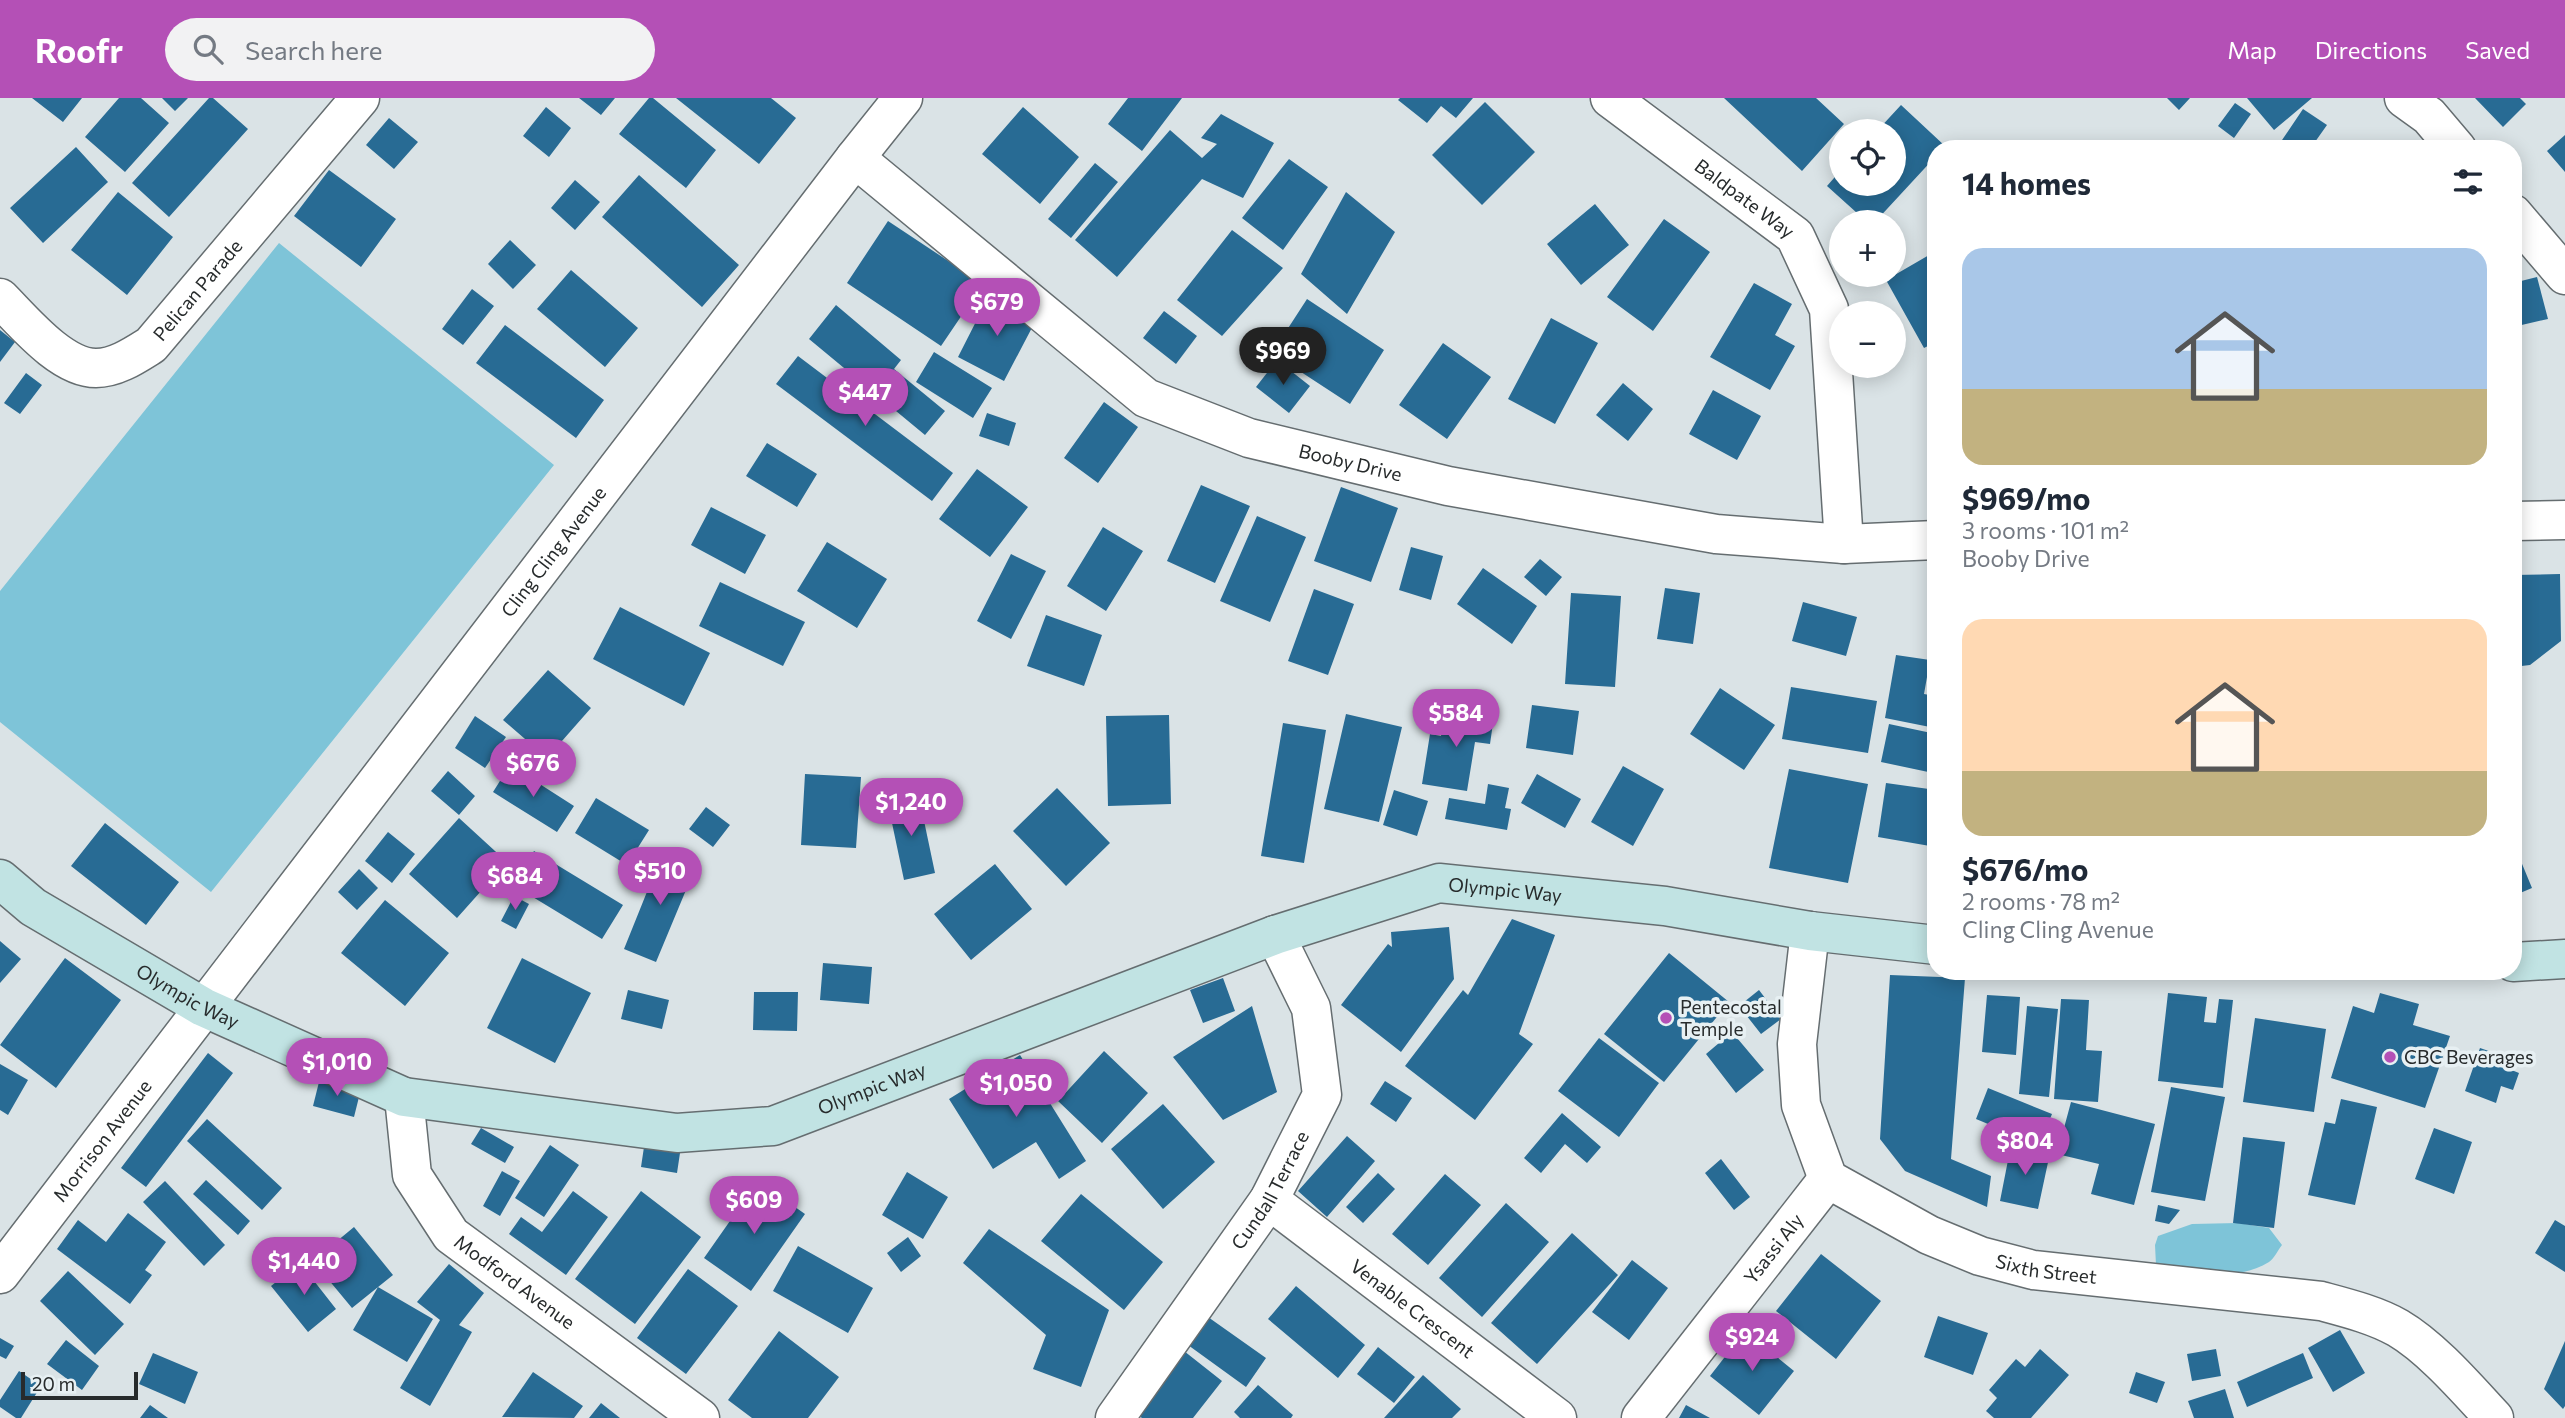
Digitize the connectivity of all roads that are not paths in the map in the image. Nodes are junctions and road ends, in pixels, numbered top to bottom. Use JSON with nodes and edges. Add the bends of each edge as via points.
{"nodes":[{"id":1,"x":360,"y":98,"type":"edge"},
{"id":2,"x":903,"y":98,"type":"edge"},
{"id":3,"x":1610,"y":98,"type":"edge"},
{"id":4,"x":2404,"y":98,"type":"edge"},
{"id":5,"x":2449,"y":140,"type":"edge"},
{"id":6,"x":855,"y":158,"type":"junction"},
{"id":7,"x":2522,"y":225,"type":"edge"},
{"id":8,"x":2565,"y":275,"type":"edge"},
{"id":9,"x":0,"y":299,"type":"edge"},
{"id":10,"x":2565,"y":520,"type":"edge"},
{"id":11,"x":2522,"y":521,"type":"edge"},
{"id":12,"x":1927,"y":540,"type":"edge"},
{"id":13,"x":1844,"y":544,"type":"junction"},
{"id":14,"x":0,"y":879,"type":"edge"},
{"id":15,"x":1810,"y":931,"type":"junction"},
{"id":16,"x":1275,"y":935,"type":"junction"},
{"id":17,"x":1927,"y":944,"type":"edge"},
{"id":18,"x":2565,"y":959,"type":"edge"},
{"id":19,"x":2522,"y":961,"type":"edge"},
{"id":20,"x":203,"y":1007,"type":"junction"},
{"id":21,"x":404,"y":1097,"type":"junction"},
{"id":22,"x":1828,"y":1179,"type":"junction"},
{"id":23,"x":1269,"y":1200,"type":"junction"},
{"id":24,"x":2,"y":1268,"type":"edge"},
{"id":25,"x":700,"y":1418,"type":"edge"},
{"id":26,"x":1115,"y":1418,"type":"edge"},
{"id":27,"x":1557,"y":1418,"type":"edge"},
{"id":28,"x":1641,"y":1418,"type":"edge"},
{"id":29,"x":2494,"y":1418,"type":"edge"}],
"edges":[{"from":1,"to":9,"type":"street","name":"Pelican Parade","via":[[151,345],[127,360],[96,368],[74,362],[54,351]]},
{"from":2,"to":6,"type":"street","name":"Cling Cling Avenue"},
{"from":3,"to":13,"type":"street","name":"Baldpate Way","via":[[1795,236],[1829,309]]},
{"from":4,"to":5,"type":"street"},
{"from":6,"to":13,"type":"street","name":"Booby Drive","via":[[1146,398],[1249,438],[1448,486],[1716,534]]},
{"from":6,"to":20,"type":"street","name":"Cling Cling Avenue"},
{"from":7,"to":8,"type":"street"},
{"from":10,"to":11,"type":"street"},
{"from":12,"to":13,"type":"street","name":"Booby Drive"},
{"from":14,"to":20,"type":"street","name":"Olympic Way","via":[[33,907]]},
{"from":15,"to":16,"type":"street","name":"Olympic Way","via":[[1665,906],[1439,883]]},
{"from":15,"to":17,"type":"street","name":"Olympic Way"},
{"from":15,"to":22,"type":"street","via":[[1797,1044],[1801,1105]]},
{"from":16,"to":21,"type":"street","name":"Olympic Way","via":[[773,1126],[677,1133]]},
{"from":16,"to":23,"type":"street","name":"Cundall Terrace","via":[[1311,1008],[1322,1095]]},
{"from":18,"to":19,"type":"street"},
{"from":20,"to":21,"type":"street","name":"Olympic Way"},
{"from":20,"to":24,"type":"street","name":"Morrison Avenue"},
{"from":21,"to":25,"type":"street","name":"Modford Avenue","via":[[412,1175],[451,1235]]},
{"from":22,"to":28,"type":"street","name":"Ysassi Aly"},
{"from":22,"to":29,"type":"street","name":"Sixth Street","via":[[1929,1235],[1980,1256],[2034,1270],[2321,1301],[2356,1310],[2399,1329],[2447,1367]]},
{"from":23,"to":26,"type":"street","name":"Cundall Terrace"},
{"from":23,"to":27,"type":"street","name":"Venable Crescent"}]}
